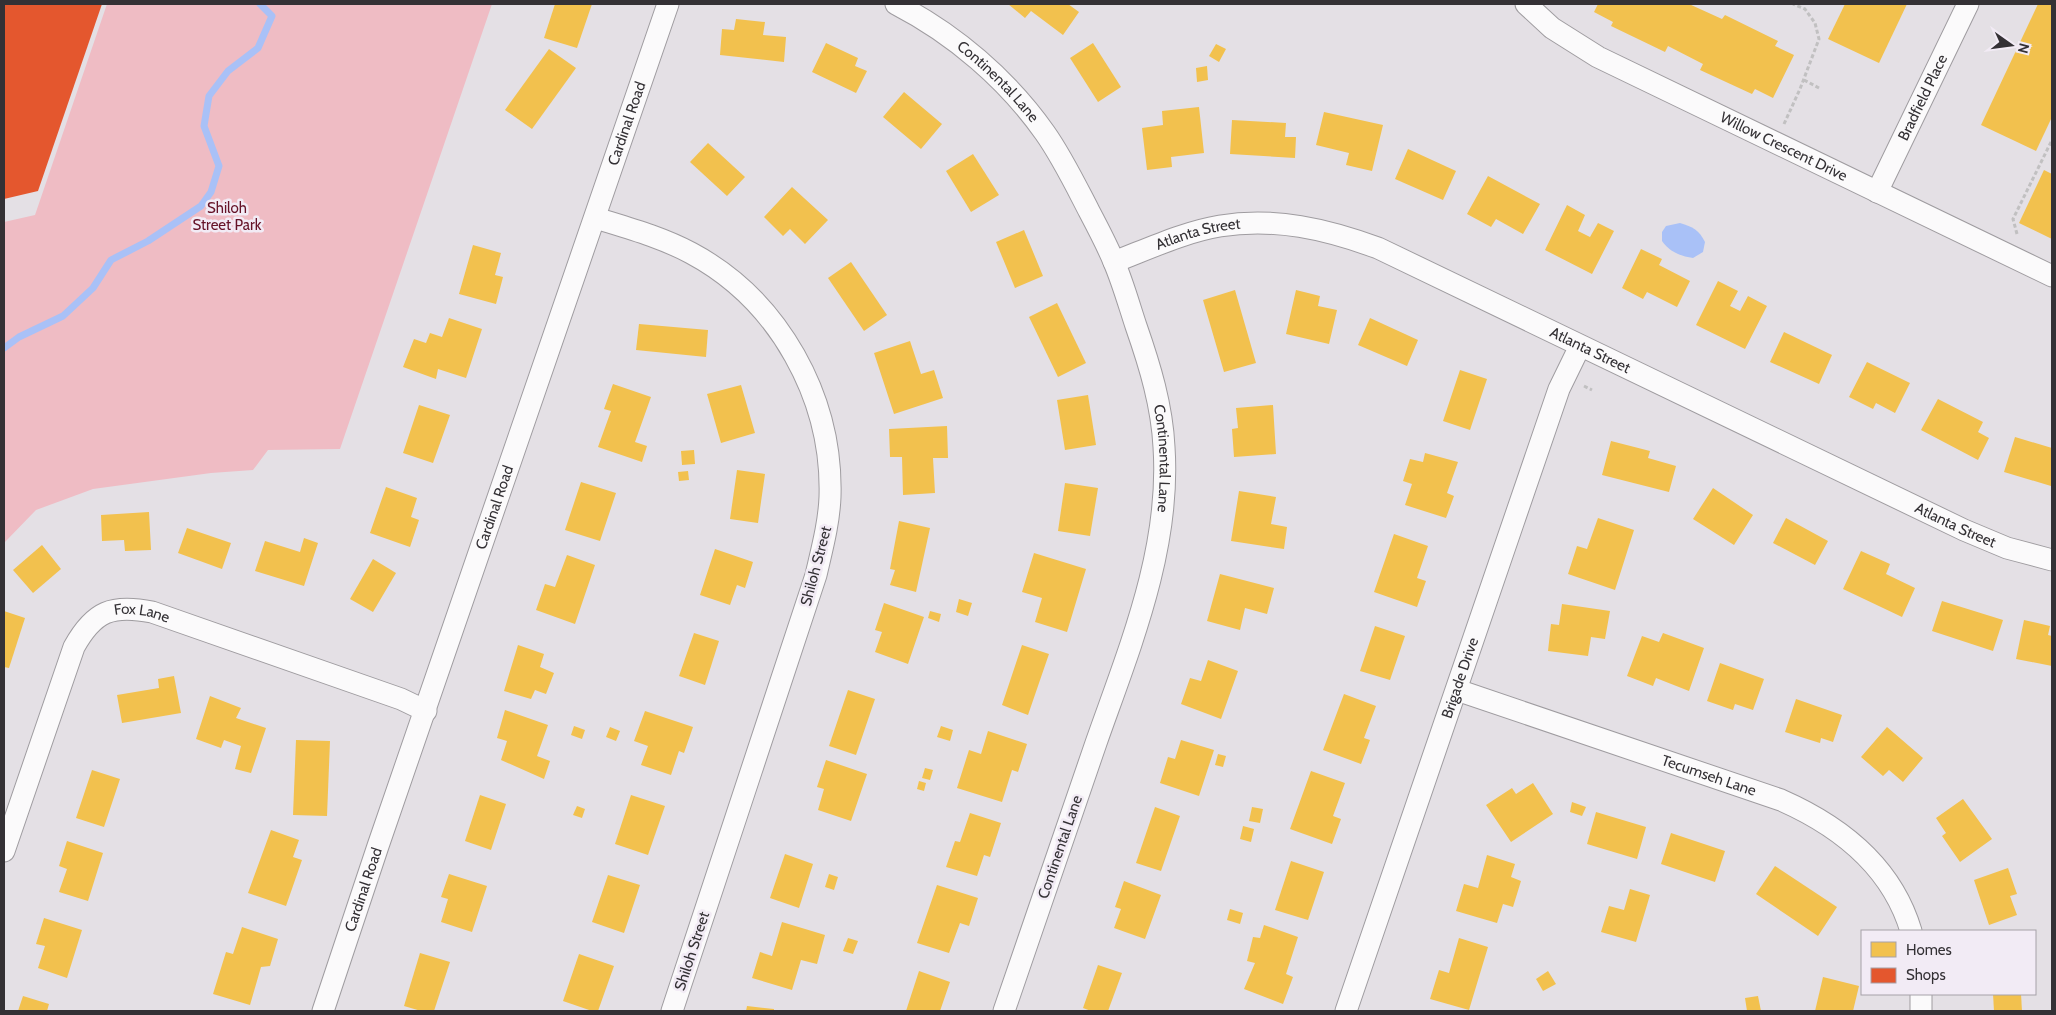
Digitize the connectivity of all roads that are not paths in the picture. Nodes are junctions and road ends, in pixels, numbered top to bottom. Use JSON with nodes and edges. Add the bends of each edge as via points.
{"nodes":[{"id":1,"x":668,"y":4,"type":"edge"},
{"id":2,"x":896,"y":4,"type":"edge"},
{"id":3,"x":1526,"y":4,"type":"edge"},
{"id":4,"x":1968,"y":4,"type":"edge"},
{"id":5,"x":1877,"y":192,"type":"junction"},
{"id":6,"x":596,"y":218,"type":"junction"},
{"id":7,"x":1114,"y":262,"type":"junction"},
{"id":8,"x":2052,"y":276,"type":"edge"},
{"id":9,"x":1580,"y":346,"type":"junction"},
{"id":10,"x":2052,"y":560,"type":"edge"},
{"id":11,"x":1457,"y":690,"type":"junction"},
{"id":12,"x":426,"y":710,"type":"junction"},
{"id":13,"x":4,"y":851,"type":"edge"},
{"id":14,"x":1911,"y":930,"type":"edge"},
{"id":15,"x":1921,"y":995,"type":"edge"},
{"id":16,"x":323,"y":1011,"type":"edge"},
{"id":17,"x":672,"y":1011,"type":"edge"},
{"id":18,"x":1004,"y":1011,"type":"edge"},
{"id":19,"x":1346,"y":1011,"type":"edge"},
{"id":20,"x":1921,"y":1011,"type":"edge"}],
"edges":[{"from":1,"to":6,"type":"street","name":"Cardinal Road"},
{"from":2,"to":7,"type":"street","name":"Continental Lane","via":[[920,16],[963,46],[1007,88],[1044,131],[1068,169]]},
{"from":3,"to":5,"type":"street","name":"Willow Crescent Drive","via":[[1552,28],[1598,57]]},
{"from":4,"to":5,"type":"street","name":"Bradfield Place"},
{"from":5,"to":8,"type":"street","name":"Willow Crescent Drive"},
{"from":6,"to":12,"type":"street","name":"Cardinal Road"},
{"from":6,"to":17,"type":"street","name":"Shiloh Street","via":[[692,253],[744,291],[761,308],[788,343],[809,383],[824,429],[830,473],[828,525],[816,575]]},
{"from":7,"to":9,"type":"street","name":"Atlanta Street","via":[[1220,226],[1259,222],[1308,226],[1378,248]]},
{"from":7,"to":18,"type":"street","name":"Continental Lane","via":[[1150,366],[1161,415],[1165,479],[1159,540],[1126,655]]},
{"from":9,"to":10,"type":"street","name":"Atlanta Street","via":[[1964,530],[2007,548]]},
{"from":9,"to":11,"type":"street","name":"Brigade Drive","via":[[1559,389]]},
{"from":11,"to":14,"type":"street","name":"Tecumseh Lane","via":[[1781,800],[1805,811],[1842,835],[1873,863],[1899,900]]},
{"from":11,"to":19,"type":"street","name":"Brigade Drive"},
{"from":12,"to":13,"type":"street","name":"Fox Lane","via":[[152,612],[119,609],[102,614],[83,630],[74,647]]},
{"from":12,"to":16,"type":"street","name":"Cardinal Road"},
{"from":15,"to":20,"type":"street"}]}
